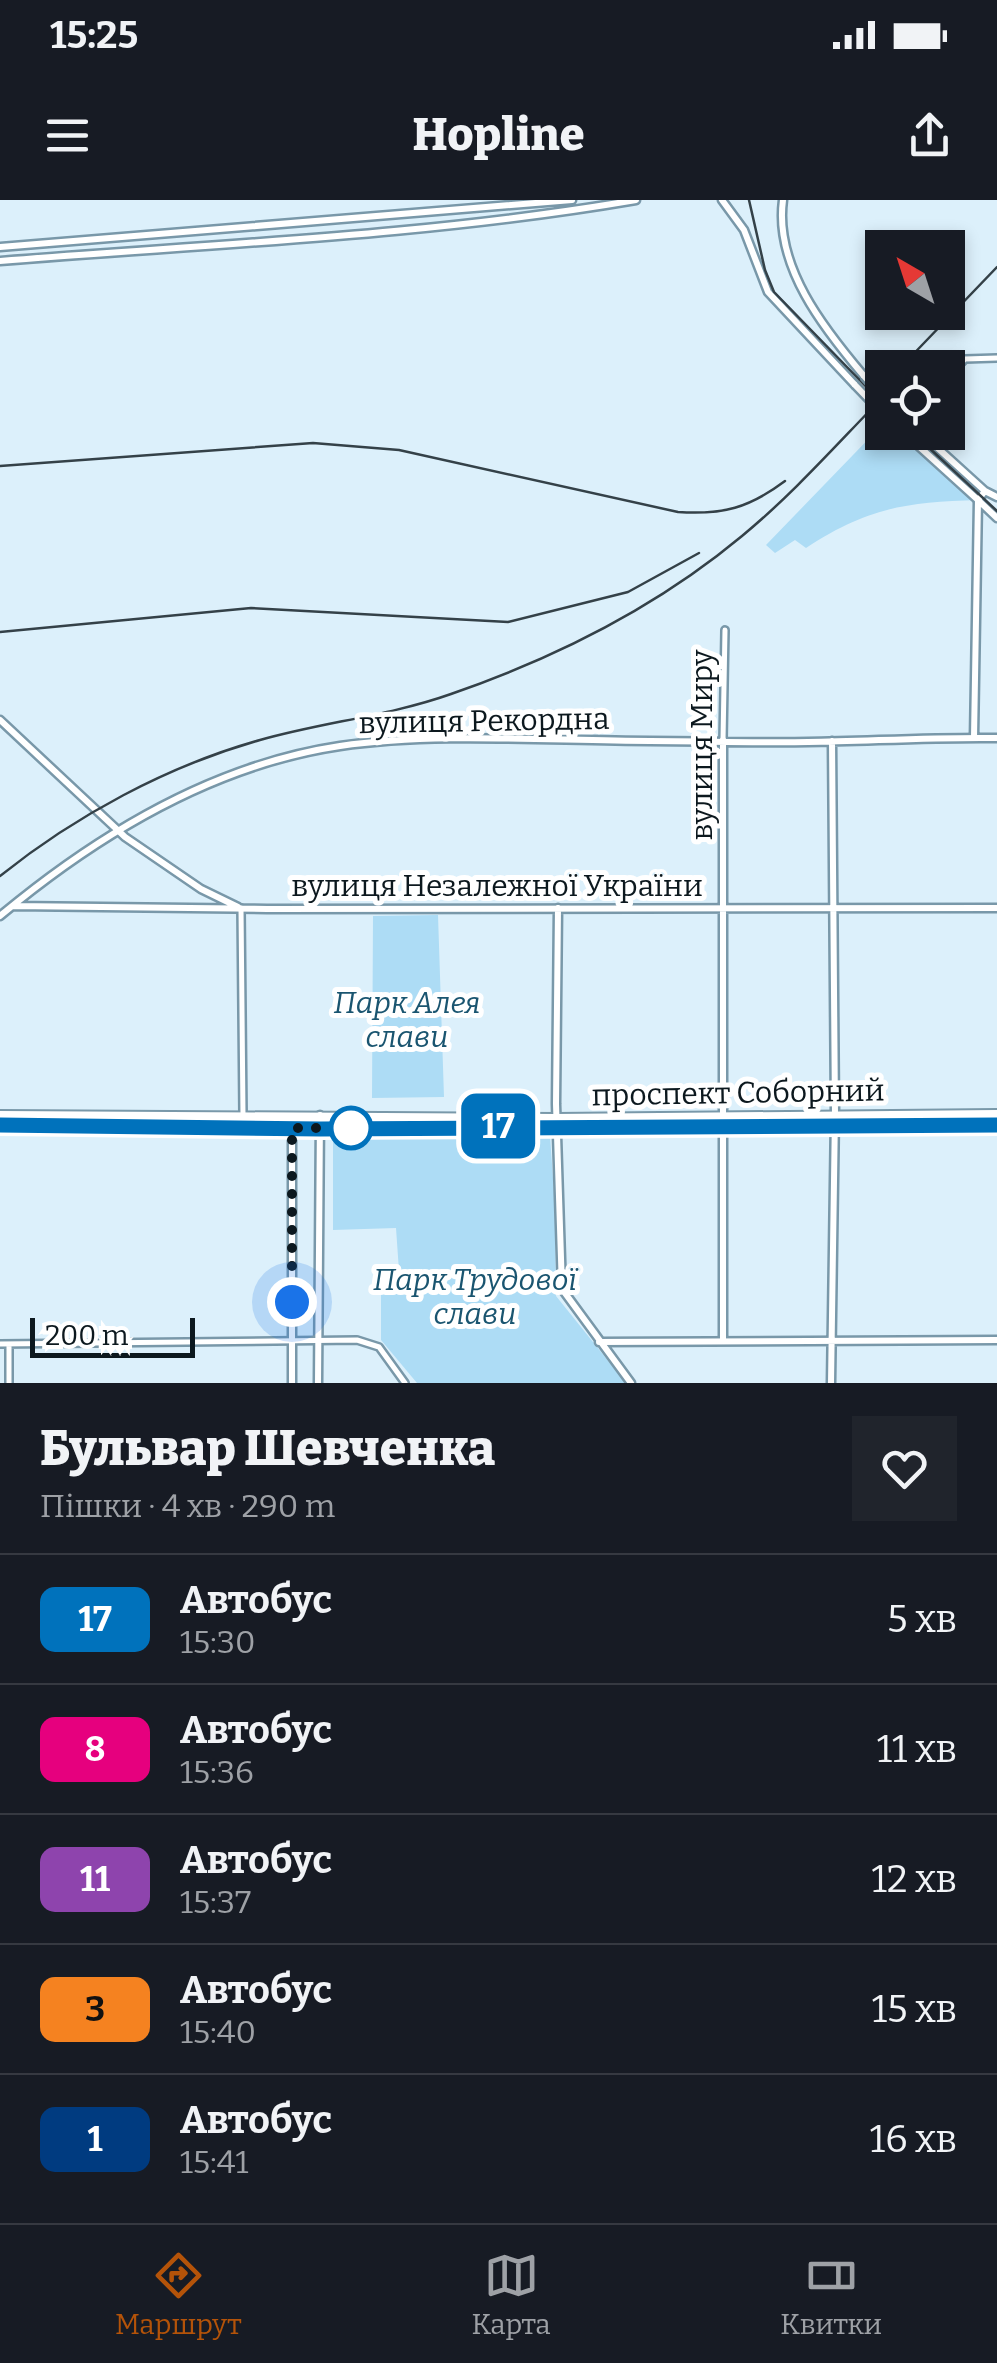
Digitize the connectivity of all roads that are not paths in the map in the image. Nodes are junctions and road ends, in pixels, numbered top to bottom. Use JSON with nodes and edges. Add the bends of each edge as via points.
{"nodes":[{"id":1,"x":572,"y":200,"type":"edge"},
{"id":2,"x":636,"y":200,"type":"edge"},
{"id":3,"x":722,"y":200,"type":"edge"},
{"id":4,"x":783,"y":200,"type":"edge"},
{"id":5,"x":398,"y":216,"type":"junction"},
{"id":6,"x":247,"y":228,"type":"junction"},
{"id":7,"x":398,"y":229,"type":"junction"},
{"id":8,"x":249,"y":241,"type":"junction"},
{"id":9,"x":0,"y":247,"type":"edge"},
{"id":10,"x":0,"y":260,"type":"edge"},
{"id":11,"x":997,"y":358,"type":"edge"},
{"id":12,"x":965,"y":360,"type":"edge"},
{"id":13,"x":865,"y":377,"type":"edge"},
{"id":14,"x":865,"y":396,"type":"edge"},
{"id":15,"x":923,"y":450,"type":"edge"},
{"id":16,"x":940,"y":450,"type":"edge"},
{"id":17,"x":985,"y":491,"type":"junction"},
{"id":18,"x":996,"y":498,"type":"edge"},
{"id":19,"x":978,"y":500,"type":"junction"},
{"id":20,"x":997,"y":518,"type":"edge"},
{"id":21,"x":726,"y":630,"type":"dead end"},
{"id":22,"x":0,"y":720,"type":"edge"},
{"id":23,"x":974,"y":738,"type":"junction"},
{"id":24,"x":997,"y":738,"type":"edge"},
{"id":25,"x":723,"y":740,"type":"junction"},
{"id":26,"x":832,"y":741,"type":"junction"},
{"id":27,"x":117,"y":830,"type":"junction"},
{"id":28,"x":12,"y":906,"type":"junction"},
{"id":29,"x":241,"y":908,"type":"junction"},
{"id":30,"x":558,"y":908,"type":"junction"},
{"id":31,"x":723,"y":908,"type":"junction"},
{"id":32,"x":834,"y":908,"type":"junction"},
{"id":33,"x":997,"y":908,"type":"edge"},
{"id":34,"x":0,"y":916,"type":"edge"},
{"id":35,"x":722,"y":1114,"type":"junction"},
{"id":36,"x":997,"y":1114,"type":"edge"},
{"id":37,"x":0,"y":1115,"type":"edge"},
{"id":38,"x":243,"y":1115,"type":"junction"},
{"id":39,"x":292,"y":1115,"type":"junction"},
{"id":40,"x":320,"y":1115,"type":"junction"},
{"id":41,"x":834,"y":1119,"type":"junction"},
{"id":42,"x":556,"y":1122,"type":"junction"},
{"id":43,"x":0,"y":1125,"type":"edge"},
{"id":44,"x":997,"y":1125,"type":"edge"},
{"id":45,"x":722,"y":1126,"type":"junction"},
{"id":46,"x":292,"y":1128,"type":"junction"},
{"id":47,"x":320,"y":1129,"type":"junction"},
{"id":48,"x":292,"y":1339,"type":"junction"},
{"id":49,"x":318,"y":1340,"type":"junction"},
{"id":50,"x":723,"y":1340,"type":"junction"},
{"id":51,"x":831,"y":1340,"type":"junction"},
{"id":52,"x":997,"y":1340,"type":"edge"},
{"id":53,"x":598,"y":1342,"type":"junction"},
{"id":54,"x":0,"y":1344,"type":"edge"},
{"id":55,"x":9,"y":1344,"type":"junction"},
{"id":56,"x":9,"y":1383,"type":"edge"},
{"id":57,"x":292,"y":1383,"type":"edge"},
{"id":58,"x":318,"y":1383,"type":"edge"},
{"id":59,"x":405,"y":1383,"type":"edge"},
{"id":60,"x":631,"y":1383,"type":"edge"},
{"id":61,"x":831,"y":1383,"type":"edge"}],
"edges":[{"from":1,"to":5,"type":"street"},
{"from":2,"to":7,"type":"street"},
{"from":3,"to":14,"type":"street","bridge":true,"via":[[744,230],[768,292]]},
{"from":4,"to":13,"type":"street","bridge":true,"via":[[789,254],[809,304]]},
{"from":5,"to":6,"type":"street"},
{"from":5,"to":7,"type":"street"},
{"from":6,"to":8,"type":"street"},
{"from":6,"to":9,"type":"street"},
{"from":7,"to":8,"type":"street"},
{"from":8,"to":10,"type":"street"},
{"from":11,"to":12,"type":"street"},
{"from":15,"to":19,"type":"street"},
{"from":16,"to":17,"type":"street"},
{"from":17,"to":18,"type":"street"},
{"from":17,"to":19,"type":"street"},
{"from":19,"to":20,"type":"street"},
{"from":19,"to":23,"type":"street"},
{"from":21,"to":25,"type":"street","name":"вулиця Миру"},
{"from":22,"to":27,"type":"street"},
{"from":23,"to":24,"type":"street","name":"вулиця Рекордна"},
{"from":23,"to":26,"type":"street","name":"вулиця Рекордна"},
{"from":25,"to":26,"type":"street","name":"вулиця Рекордна"},
{"from":25,"to":27,"type":"street","name":"вулиця Рекордна","via":[[344,746],[250,768]]},
{"from":25,"to":31,"type":"street","name":"вулиця Миру"},
{"from":26,"to":32,"type":"street"},
{"from":27,"to":28,"type":"street","name":"вулиця Рекордна"},
{"from":27,"to":29,"type":"street"},
{"from":28,"to":29,"type":"street","name":"вулиця Незалежної України"},
{"from":28,"to":34,"type":"street"},
{"from":29,"to":30,"type":"street","name":"вулиця Незалежної України"},
{"from":29,"to":38,"type":"street"},
{"from":30,"to":31,"type":"street","name":"вулиця Незалежної України"},
{"from":30,"to":42,"type":"street"},
{"from":31,"to":32,"type":"street","name":"вулиця Незалежної України"},
{"from":31,"to":35,"type":"street","name":"вулиця Миру"},
{"from":32,"to":33,"type":"street","name":"вулиця Незалежної України"},
{"from":32,"to":41,"type":"street"},
{"from":35,"to":41,"type":"main road","name":"проспект Соборний"},
{"from":35,"to":42,"type":"main road","name":"проспект Соборний"},
{"from":35,"to":45,"type":"street","name":"вулиця Миру"},
{"from":36,"to":41,"type":"main road","name":"проспект Соборний"},
{"from":37,"to":38,"type":"main road","name":"проспект Соборний"},
{"from":38,"to":39,"type":"main road","name":"проспект Соборний"},
{"from":39,"to":40,"type":"main road","name":"проспект Соборний"},
{"from":39,"to":46,"type":"street"},
{"from":40,"to":42,"type":"main road","name":"проспект Соборний"},
{"from":40,"to":47,"type":"street"},
{"from":41,"to":44,"type":"main road","name":"проспект Соборний"},
{"from":41,"to":45,"type":"main road","name":"проспект Соборний"},
{"from":41,"to":51,"type":"street"},
{"from":42,"to":45,"type":"main road","name":"проспект Соборний"},
{"from":42,"to":47,"type":"main road","name":"проспект Соборний"},
{"from":42,"to":53,"type":"street","via":[[562,1290]]},
{"from":43,"to":46,"type":"main road","name":"проспект Соборний"},
{"from":45,"to":50,"type":"street","name":"вулиця Миру"},
{"from":46,"to":47,"type":"main road","name":"проспект Соборний"},
{"from":46,"to":48,"type":"street"},
{"from":47,"to":49,"type":"street"},
{"from":48,"to":49,"type":"street"},
{"from":48,"to":55,"type":"street"},
{"from":48,"to":57,"type":"street"},
{"from":49,"to":58,"type":"street"},
{"from":49,"to":59,"type":"street","via":[[379,1347]]},
{"from":50,"to":51,"type":"street"},
{"from":50,"to":53,"type":"street"},
{"from":51,"to":52,"type":"street"},
{"from":51,"to":61,"type":"street"},
{"from":53,"to":60,"type":"street"},
{"from":54,"to":55,"type":"street"},
{"from":55,"to":56,"type":"street"}]}
